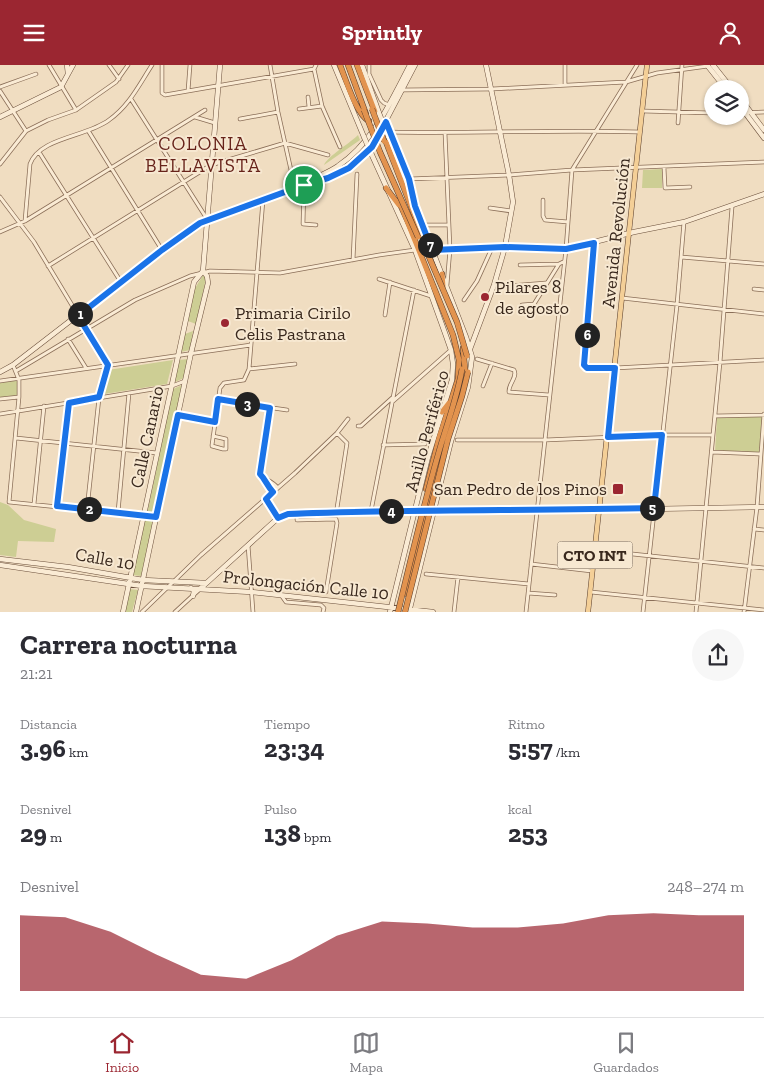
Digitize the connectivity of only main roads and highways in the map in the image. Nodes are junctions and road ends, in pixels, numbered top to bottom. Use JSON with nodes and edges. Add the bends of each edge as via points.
{"nodes":[{"id":1,"x":340,"y":65,"type":"edge"},
{"id":2,"x":347,"y":65,"type":"edge"},
{"id":3,"x":356,"y":65,"type":"edge"},
{"id":4,"x":648,"y":65,"type":"edge"},
{"id":5,"x":370,"y":124,"type":"junction"},
{"id":6,"x":386,"y":188,"type":"road end"},
{"id":7,"x":404,"y":213,"type":"junction"},
{"id":8,"x":442,"y":274,"type":"road end"},
{"id":9,"x":445,"y":287,"type":"junction"},
{"id":10,"x":452,"y":399,"type":"junction"},
{"id":11,"x":442,"y":412,"type":"road end"},
{"id":12,"x":406,"y":611,"type":"edge"},
{"id":13,"x":396,"y":612,"type":"edge"},
{"id":14,"x":588,"y":612,"type":"edge"}],
"edges":[{"from":1,"to":5,"type":"highway","via":[[358,108]]},
{"from":2,"to":5,"type":"highway","name":"Anillo Periférico"},
{"from":2,"to":13,"type":"highway","bridge":true,"via":[[451,322],[462,369]]},
{"from":3,"to":9,"type":"highway","name":"Anillo Periférico","bridge":true,"via":[[388,137]]},
{"from":3,"to":12,"type":"highway","bridge":true,"via":[[413,219],[457,322],[467,356],[468,372],[448,439]]},
{"from":4,"to":14,"type":"main road","name":"Avenida Revolución","number":"CTO INT"},
{"from":5,"to":7,"type":"highway","name":"Anillo Periférico","bridge":true},
{"from":6,"to":7,"type":"highway"},
{"from":7,"to":10,"type":"highway","name":"Anillo Periférico","via":[[453,335],[459,369]]},
{"from":8,"to":9,"type":"highway"},
{"from":9,"to":12,"type":"highway","name":"Anillo Periférico","bridge":true,"via":[[463,350],[465,369],[462,391],[445,441],[404,604]]},
{"from":10,"to":11,"type":"highway"},
{"from":10,"to":13,"type":"highway","name":"Anillo Periférico","bridge":true,"via":[[418,512]]}]}
